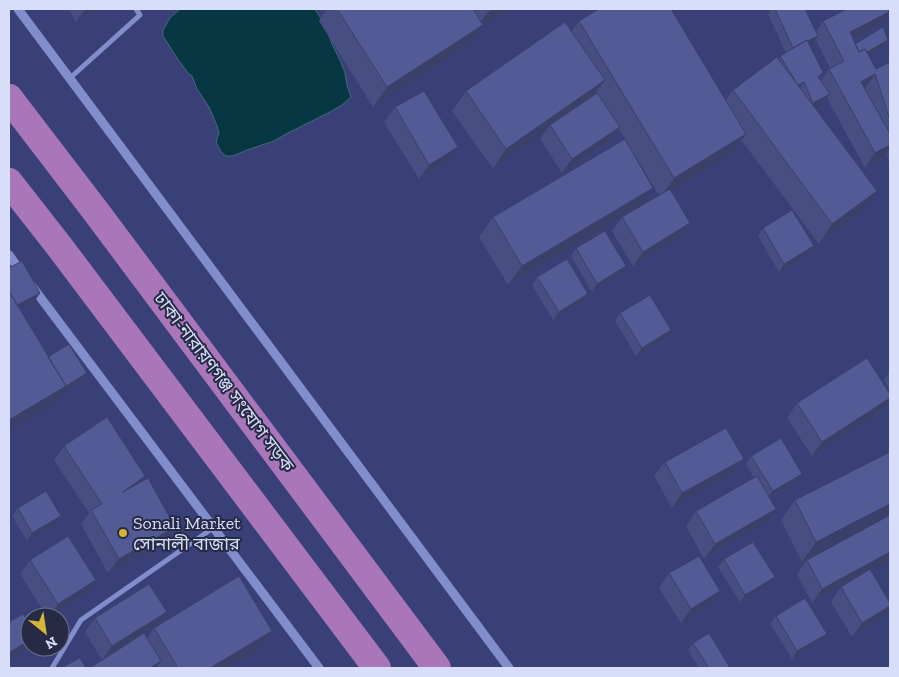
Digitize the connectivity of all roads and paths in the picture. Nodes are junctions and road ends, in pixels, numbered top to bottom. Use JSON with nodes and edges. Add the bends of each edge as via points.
{"nodes":[{"id":1,"x":18,"y":9,"type":"edge"},
{"id":2,"x":136,"y":9,"type":"edge"},
{"id":3,"x":70,"y":78,"type":"junction"},
{"id":4,"x":9,"y":98,"type":"edge"},
{"id":5,"x":9,"y":182,"type":"edge"},
{"id":6,"x":10,"y":259,"type":"edge"},
{"id":7,"x":214,"y":528,"type":"junction"},
{"id":8,"x":52,"y":668,"type":"edge"},
{"id":9,"x":319,"y":668,"type":"edge"},
{"id":10,"x":377,"y":668,"type":"edge"},
{"id":11,"x":437,"y":668,"type":"edge"},
{"id":12,"x":509,"y":668,"type":"edge"}],
"edges":[{"from":1,"to":3,"type":"street"},
{"from":2,"to":3,"type":"street","via":[[140,15]]},
{"from":3,"to":12,"type":"street"},
{"from":4,"to":11,"type":"main road","name":"ঢাকা-নারায়ণগঞ্জ সংযোগ সড়ক"},
{"from":5,"to":10,"type":"main road"},
{"from":6,"to":7,"type":"street"},
{"from":7,"to":8,"type":"street","via":[[81,620]]},
{"from":7,"to":9,"type":"street"}]}
